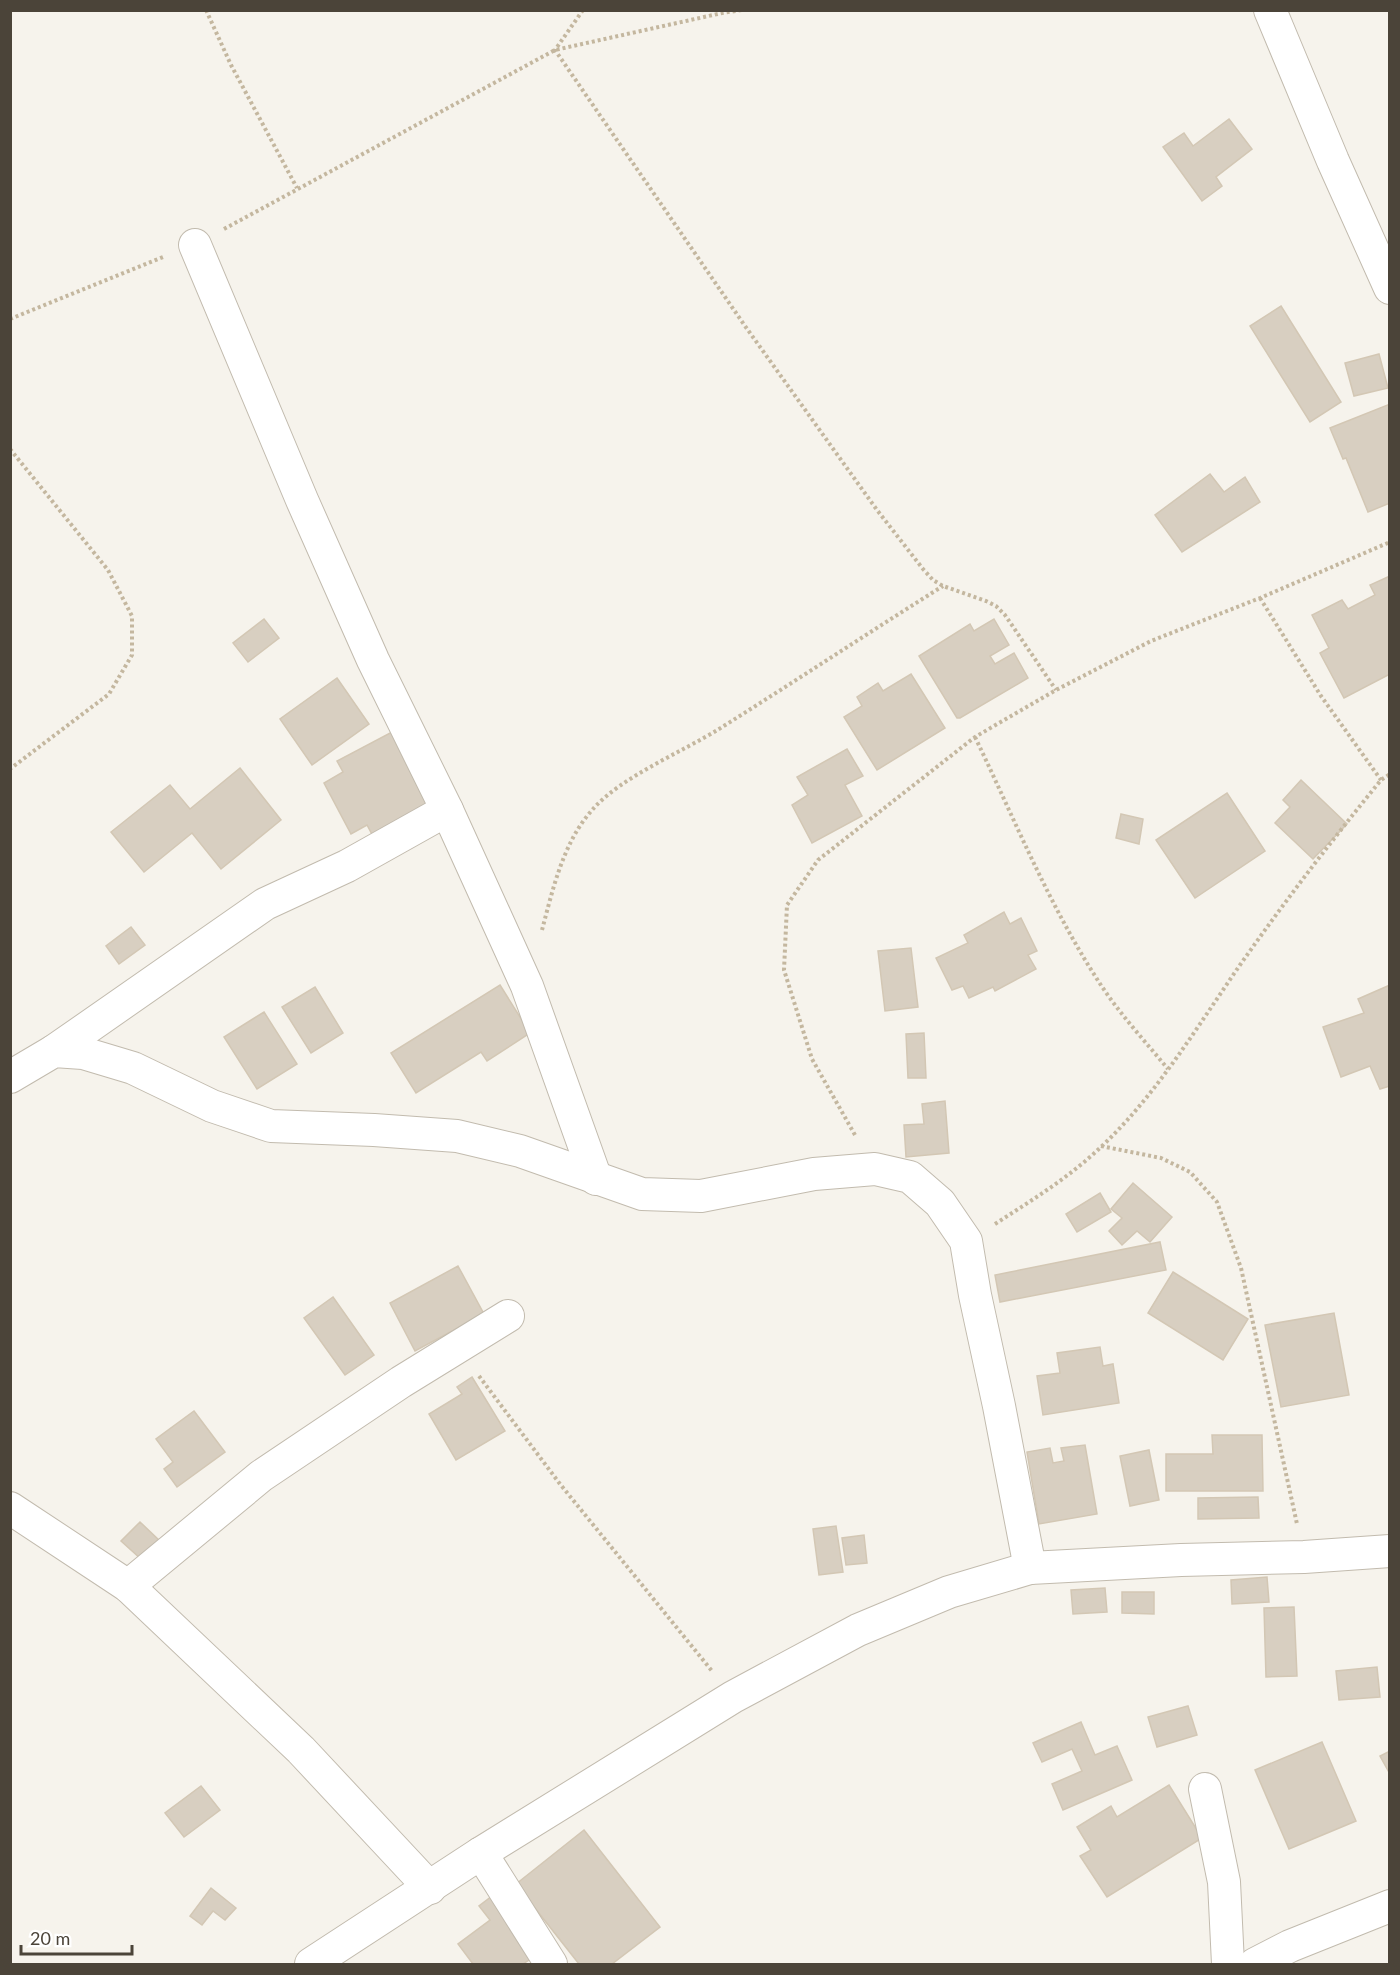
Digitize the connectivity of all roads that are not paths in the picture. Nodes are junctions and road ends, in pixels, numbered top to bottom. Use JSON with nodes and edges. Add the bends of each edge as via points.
{"nodes":[{"id":1,"x":1270,"y":10,"type":"edge"},
{"id":2,"x":195,"y":245,"type":"road end"},
{"id":3,"x":1389,"y":288,"type":"edge"},
{"id":4,"x":447,"y":810,"type":"junction"},
{"id":5,"x":54,"y":1051,"type":"junction"},
{"id":6,"x":10,"y":1077,"type":"edge"},
{"id":7,"x":596,"y":1179,"type":"junction"},
{"id":8,"x":508,"y":1316,"type":"dead end"},
{"id":9,"x":10,"y":1508,"type":"edge"},
{"id":10,"x":1389,"y":1551,"type":"edge"},
{"id":11,"x":1030,"y":1568,"type":"junction"},
{"id":12,"x":128,"y":1586,"type":"junction"},
{"id":13,"x":1204,"y":1789,"type":"dead end"},
{"id":14,"x":481,"y":1853,"type":"junction"},
{"id":15,"x":430,"y":1888,"type":"junction"},
{"id":16,"x":1389,"y":1906,"type":"edge"},
{"id":17,"x":311,"y":1965,"type":"edge"},
{"id":18,"x":551,"y":1965,"type":"edge"},
{"id":19,"x":1228,"y":1965,"type":"edge"},
{"id":20,"x":1255,"y":1965,"type":"edge"}],
"edges":[{"from":1,"to":3,"type":"street"},
{"from":2,"to":4,"type":"street","via":[[363,638]]},
{"from":4,"to":5,"type":"street","via":[[346,866],[265,904]]},
{"from":4,"to":7,"type":"street","via":[[526,986]]},
{"from":5,"to":6,"type":"street"},
{"from":5,"to":7,"type":"street","via":[[83,1053],[133,1068],[212,1106],[271,1126],[457,1136],[520,1151]]},
{"from":7,"to":11,"type":"street","via":[[642,1194],[701,1196],[814,1174],[875,1169],[910,1177],[940,1203],[966,1241]]},
{"from":8,"to":12,"type":"street","via":[[261,1476]]},
{"from":9,"to":12,"type":"street"},
{"from":10,"to":11,"type":"street"},
{"from":11,"to":14,"type":"street","via":[[949,1592],[858,1630],[733,1697]]},
{"from":12,"to":15,"type":"street","via":[[300,1750]]},
{"from":13,"to":19,"type":"street","via":[[1224,1882]]},
{"from":14,"to":15,"type":"street"},
{"from":14,"to":18,"type":"street"},
{"from":15,"to":17,"type":"street"},
{"from":16,"to":20,"type":"street","via":[[1290,1946]]}]}
